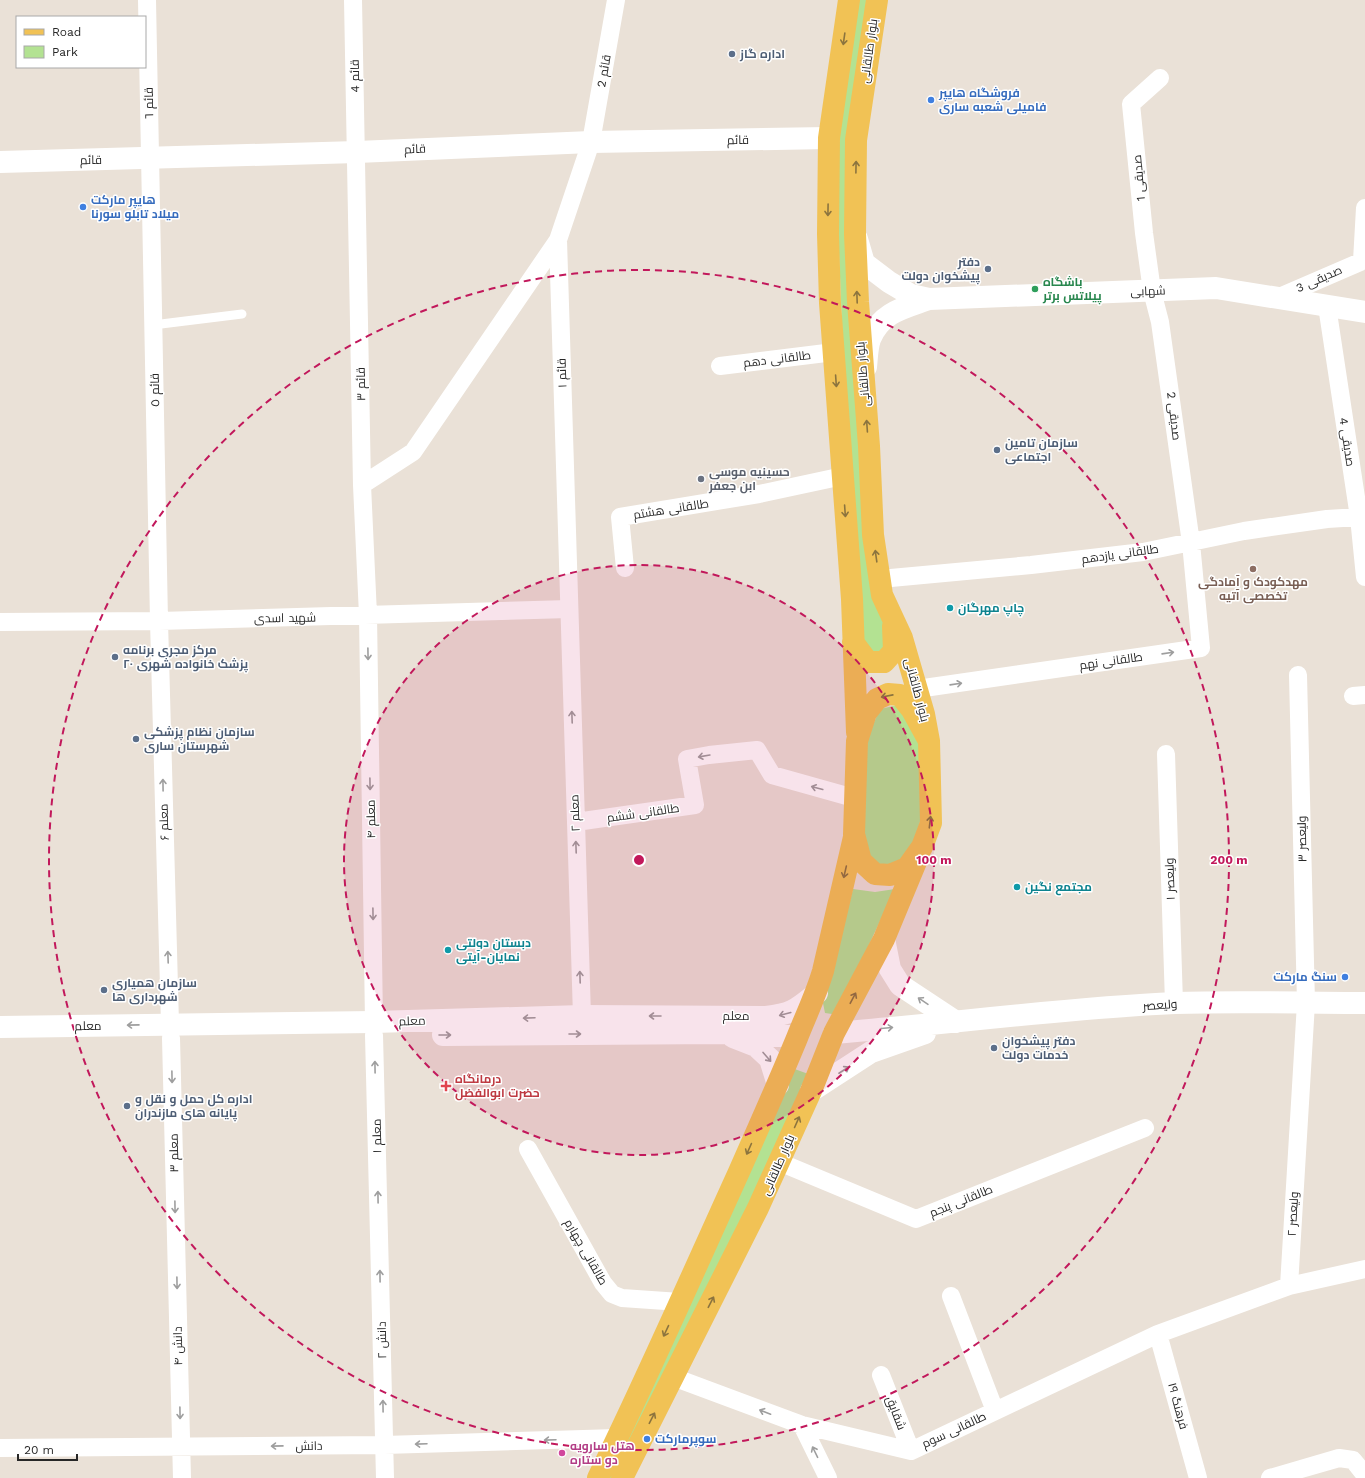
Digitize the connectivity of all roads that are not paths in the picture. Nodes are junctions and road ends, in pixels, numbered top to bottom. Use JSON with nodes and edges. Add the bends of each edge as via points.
{"nodes":[{"id":1,"x":147,"y":0,"type":"edge"},
{"id":2,"x":353,"y":0,"type":"edge"},
{"id":3,"x":616,"y":0,"type":"edge"},
{"id":4,"x":849,"y":0,"type":"edge"},
{"id":5,"x":877,"y":0,"type":"edge"},
{"id":6,"x":1160,"y":78,"type":"dead end"},
{"id":7,"x":829,"y":138,"type":"junction"},
{"id":8,"x":591,"y":142,"type":"junction"},
{"id":9,"x":357,"y":152,"type":"junction"},
{"id":10,"x":150,"y":159,"type":"junction"},
{"id":11,"x":0,"y":162,"type":"edge"},
{"id":12,"x":1365,"y":208,"type":"edge"},
{"id":13,"x":855,"y":234,"type":"junction"},
{"id":14,"x":558,"y":240,"type":"junction"},
{"id":15,"x":1363,"y":260,"type":"edge"},
{"id":16,"x":1152,"y":290,"type":"junction"},
{"id":17,"x":1277,"y":298,"type":"junction"},
{"id":18,"x":930,"y":299,"type":"junction"},
{"id":19,"x":1327,"y":306,"type":"junction"},
{"id":20,"x":1365,"y":312,"type":"edge"},
{"id":21,"x":242,"y":314,"type":"dead end"},
{"id":22,"x":153,"y":326,"type":"junction"},
{"id":23,"x":834,"y":352,"type":"junction"},
{"id":24,"x":720,"y":366,"type":"dead end"},
{"id":25,"x":863,"y":380,"type":"junction"},
{"id":26,"x":843,"y":476,"type":"junction"},
{"id":27,"x":362,"y":485,"type":"junction"},
{"id":28,"x":1359,"y":517,"type":"junction"},
{"id":29,"x":1191,"y":543,"type":"junction"},
{"id":30,"x":625,"y":568,"type":"dead end"},
{"id":31,"x":1365,"y":577,"type":"edge"},
{"id":32,"x":880,"y":579,"type":"junction"},
{"id":33,"x":569,"y":609,"type":"junction"},
{"id":34,"x":368,"y":616,"type":"junction"},
{"id":35,"x":892,"y":616,"type":"junction"},
{"id":36,"x":159,"y":621,"type":"junction"},
{"id":37,"x":0,"y":622,"type":"edge"},
{"id":38,"x":853,"y":642,"type":"junction"},
{"id":39,"x":1298,"y":675,"type":"dead end"},
{"id":40,"x":917,"y":689,"type":"junction"},
{"id":41,"x":929,"y":740,"type":"junction"},
{"id":42,"x":857,"y":741,"type":"junction"},
{"id":43,"x":1166,"y":754,"type":"dead end"},
{"id":44,"x":854,"y":798,"type":"junction"},
{"id":45,"x":576,"y":822,"type":"junction"},
{"id":46,"x":854,"y":834,"type":"junction"},
{"id":47,"x":922,"y":847,"type":"junction"},
{"id":48,"x":884,"y":939,"type":"junction"},
{"id":49,"x":817,"y":993,"type":"junction"},
{"id":50,"x":1174,"y":1003,"type":"junction"},
{"id":51,"x":1306,"y":1003,"type":"junction"},
{"id":52,"x":1365,"y":1003,"type":"edge"},
{"id":53,"x":582,"y":1016,"type":"junction"},
{"id":54,"x":956,"y":1022,"type":"junction"},
{"id":55,"x":0,"y":1027,"type":"edge"},
{"id":56,"x":374,"y":1029,"type":"junction"},
{"id":57,"x":170,"y":1031,"type":"junction"},
{"id":58,"x":721,"y":1033,"type":"junction"},
{"id":59,"x":834,"y":1033,"type":"junction"},
{"id":60,"x":797,"y":1036,"type":"junction"},
{"id":61,"x":0,"y":1042,"type":"edge"},
{"id":62,"x":778,"y":1086,"type":"junction"},
{"id":63,"x":811,"y":1091,"type":"junction"},
{"id":64,"x":1145,"y":1128,"type":"dead end"},
{"id":65,"x":528,"y":1149,"type":"dead end"},
{"id":66,"x":779,"y":1162,"type":"junction"},
{"id":67,"x":379,"y":1236,"type":"joint"},
{"id":68,"x":176,"y":1244,"type":"joint"},
{"id":69,"x":1365,"y":1269,"type":"edge"},
{"id":70,"x":1289,"y":1286,"type":"junction"},
{"id":71,"x":951,"y":1296,"type":"dead end"},
{"id":72,"x":680,"y":1302,"type":"junction"},
{"id":73,"x":1158,"y":1334,"type":"junction"},
{"id":74,"x":881,"y":1375,"type":"dead end"},
{"id":75,"x":673,"y":1377,"type":"junction"},
{"id":76,"x":995,"y":1411,"type":"junction"},
{"id":77,"x":802,"y":1425,"type":"junction"},
{"id":78,"x":617,"y":1438,"type":"junction"},
{"id":79,"x":384,"y":1445,"type":"junction"},
{"id":80,"x":181,"y":1447,"type":"junction"},
{"id":81,"x":0,"y":1448,"type":"edge"},
{"id":82,"x":911,"y":1451,"type":"junction"},
{"id":83,"x":1365,"y":1475,"type":"edge"},
{"id":84,"x":182,"y":1478,"type":"edge"},
{"id":85,"x":385,"y":1478,"type":"edge"},
{"id":86,"x":598,"y":1478,"type":"edge"},
{"id":87,"x":622,"y":1478,"type":"edge"},
{"id":88,"x":828,"y":1478,"type":"edge"},
{"id":89,"x":1198,"y":1478,"type":"edge"},
{"id":90,"x":1270,"y":1478,"type":"edge"}],
"edges":[{"from":1,"to":10,"type":"street","name":"قائم ٦"},
{"from":2,"to":9,"type":"street","name":"قائم 4"},
{"from":3,"to":8,"type":"street","name":"قائم 2"},
{"from":4,"to":7,"type":"main road","one_way":true},
{"from":13,"to":5,"type":"main road","name":"بلوار طالقانی","one_way":true,"via":[[856,140]]},
{"from":6,"to":16,"type":"street","name":"صدیقی 1","via":[[1131,104]]},
{"from":7,"to":8,"type":"main road","name":"قائم"},
{"from":7,"to":23,"type":"main road","one_way":true,"via":[[828,234]]},
{"from":8,"to":9,"type":"main road","name":"قائم"},
{"from":8,"to":14,"type":"street","name":"قائم ١"},
{"from":9,"to":10,"type":"main road","name":"قائم"},
{"from":9,"to":27,"type":"street","name":"قائم ٣"},
{"from":10,"to":11,"type":"main road","name":"قائم"},
{"from":10,"to":22,"type":"street","name":"قائم ٥"},
{"from":12,"to":15,"type":"street"},
{"from":13,"to":18,"type":"main road","via":[[864,263],[911,295]]},
{"from":25,"to":13,"type":"main road","name":"بلوار طالقانی","one_way":true},
{"from":14,"to":27,"type":"street","via":[[413,452]]},
{"from":14,"to":33,"type":"street","name":"قائم ١"},
{"from":15,"to":17,"type":"street","name":"صدیقی 3"},
{"from":16,"to":17,"type":"main road","name":"شهابی","via":[[1216,288]]},
{"from":16,"to":18,"type":"main road","name":"شهابی"},
{"from":16,"to":29,"type":"street","name":"صدیقی 2","via":[[1162,329]]},
{"from":17,"to":19,"type":"main road","name":"شهابی"},
{"from":18,"to":25,"type":"main road","via":[[899,310],[882,320],[870,340]]},
{"from":19,"to":20,"type":"main road","name":"شهابی"},
{"from":19,"to":28,"type":"street","name":"صدیقی 4"},
{"from":21,"to":22,"type":"lane"},
{"from":22,"to":36,"type":"street","name":"قائم ٥"},
{"from":23,"to":24,"type":"street","name":"طالقانی دهم"},
{"from":23,"to":26,"type":"main road","one_way":true},
{"from":32,"to":25,"type":"main road","name":"بلوار طالقانی","one_way":true,"via":[[873,535]]},
{"from":26,"to":30,"type":"street","name":"طالقانی هشتم","via":[[759,494],[620,517]]},
{"from":26,"to":38,"type":"main road","one_way":true},
{"from":27,"to":34,"type":"street","name":"قائم ٣"},
{"from":28,"to":29,"type":"street","name":"طالقانی یازدهم","via":[[1244,531]]},
{"from":28,"to":31,"type":"street","name":"صدیقی 4"},
{"from":29,"to":32,"type":"street","name":"طالقانی یازدهم","via":[[1143,552],[1031,565]]},
{"from":40,"to":29,"type":"street","name":"طالقانی نهم","one_way":true,"via":[[1201,648]]},
{"from":32,"to":35,"type":"main road","name":"بلوار طالقانی","via":[[882,595]]},
{"from":33,"to":34,"type":"street","name":"شهید اسدی"},
{"from":45,"to":33,"type":"street","name":"معلم ٢","one_way":true},
{"from":34,"to":36,"type":"street","name":"شهید اسدی"},
{"from":34,"to":56,"type":"street","name":"معلم ۴","one_way":true},
{"from":35,"to":38,"type":"main road","via":[[894,651],[884,662],[868,662]]},
{"from":35,"to":40,"type":"main road","name":"بلوار طالقانی","via":[[902,638]]},
{"from":36,"to":37,"type":"street","name":"شهید اسدی"},
{"from":57,"to":36,"type":"street","name":"معلم ۶","one_way":true},
{"from":38,"to":42,"type":"main road"},
{"from":39,"to":51,"type":"street","name":"ولیعصر ٣"},
{"from":40,"to":41,"type":"main road","name":"بلوار طالقانی"},
{"from":41,"to":42,"type":"main road","one_way":true,"via":[[900,695],[888,694],[877,698],[866,713]]},
{"from":47,"to":41,"type":"main road","name":"بلوار طالقانی","one_way":true,"via":[[931,823]]},
{"from":42,"to":44,"type":"main road"},
{"from":43,"to":50,"type":"street","name":"ولیعصر ١"},
{"from":44,"to":45,"type":"street","name":"طالقانی ششم","one_way":true,"via":[[772,776],[757,750],[687,759],[695,805]]},
{"from":44,"to":46,"type":"main road"},
{"from":53,"to":45,"type":"street","name":"معلم ٢","one_way":true},
{"from":46,"to":47,"type":"main road","via":[[861,861],[875,874],[890,874],[907,868]]},
{"from":46,"to":49,"type":"main road","one_way":true},
{"from":47,"to":48,"type":"main road","name":"بلوار طالقانی"},
{"from":54,"to":48,"type":"main road","one_way":true,"via":[[900,985],[890,969]]},
{"from":59,"to":48,"type":"main road","name":"بلوار طالقانی","one_way":true},
{"from":49,"to":53,"type":"main road","name":"معلم","one_way":true,"via":[[795,1011],[766,1017]]},
{"from":49,"to":60,"type":"main road"},
{"from":50,"to":51,"type":"main road","name":"ولیعصر"},
{"from":50,"to":54,"type":"main road","name":"ولیعصر"},
{"from":51,"to":52,"type":"main road","name":"ولیعصر"},
{"from":51,"to":70,"type":"street","name":"ولیعصر ٢"},
{"from":53,"to":56,"type":"main road","name":"معلم","one_way":true},
{"from":59,"to":54,"type":"main road","name":"ولیعصر","one_way":true},
{"from":63,"to":54,"type":"main road","one_way":true,"via":[[871,1052]]},
{"from":57,"to":55,"type":"main road","name":"معلم","one_way":true},
{"from":56,"to":57,"type":"main road","name":"معلم"},
{"from":56,"to":58,"type":"main road","name":"معلم","one_way":true},
{"from":67,"to":56,"type":"street","name":"معلم ١","one_way":true},
{"from":57,"to":61,"type":"main road","name":"معلم"},
{"from":57,"to":68,"type":"street","name":"معلم ۳","one_way":true},
{"from":58,"to":60,"type":"main road","name":"معلم"},
{"from":58,"to":62,"type":"main road","one_way":true,"via":[[751,1044],[770,1059]]},
{"from":59,"to":60,"type":"main road"},
{"from":59,"to":63,"type":"main road","name":"بلوار طالقانی"},
{"from":60,"to":62,"type":"main road"},
{"from":62,"to":72,"type":"main road","one_way":true},
{"from":66,"to":63,"type":"main road","name":"بلوار طالقانی","one_way":true},
{"from":64,"to":66,"type":"street","name":"طالقانی پنجم","via":[[916,1219]]},
{"from":65,"to":72,"type":"street","name":"طالقانی چهارم","via":[[603,1283],[612,1294],[622,1298]]},
{"from":75,"to":66,"type":"main road","name":"بلوار طالقانی","one_way":true},
{"from":79,"to":67,"type":"street","name":"دانش ٢","one_way":true},
{"from":68,"to":80,"type":"street","name":"دانش ۴","one_way":true},
{"from":69,"to":70,"type":"street"},
{"from":70,"to":73,"type":"street"},
{"from":71,"to":76,"type":"street"},
{"from":72,"to":78,"type":"main road","one_way":true},
{"from":73,"to":76,"type":"street","name":"طالقانی سوم"},
{"from":73,"to":89,"type":"street","name":"فرهنگ ۱۹"},
{"from":74,"to":82,"type":"street","name":"شقایق"},
{"from":77,"to":75,"type":"street","name":"طالقانی سوم","one_way":true},
{"from":87,"to":75,"type":"main road","name":"بلوار طالقانی","one_way":true},
{"from":76,"to":82,"type":"street","name":"طالقانی سوم"},
{"from":77,"to":82,"type":"street","name":"طالقانی سوم"},
{"from":88,"to":77,"type":"street","one_way":true},
{"from":78,"to":79,"type":"street","name":"دانش","one_way":true},
{"from":78,"to":86,"type":"main road"},
{"from":79,"to":80,"type":"street","name":"دانش","one_way":true},
{"from":79,"to":85,"type":"street","name":"دانش ٢"},
{"from":80,"to":81,"type":"street","name":"دانش"},
{"from":80,"to":84,"type":"street","name":"دانش ۴"},
{"from":83,"to":90,"type":"street","via":[[1353,1460],[1339,1458]]}]}
